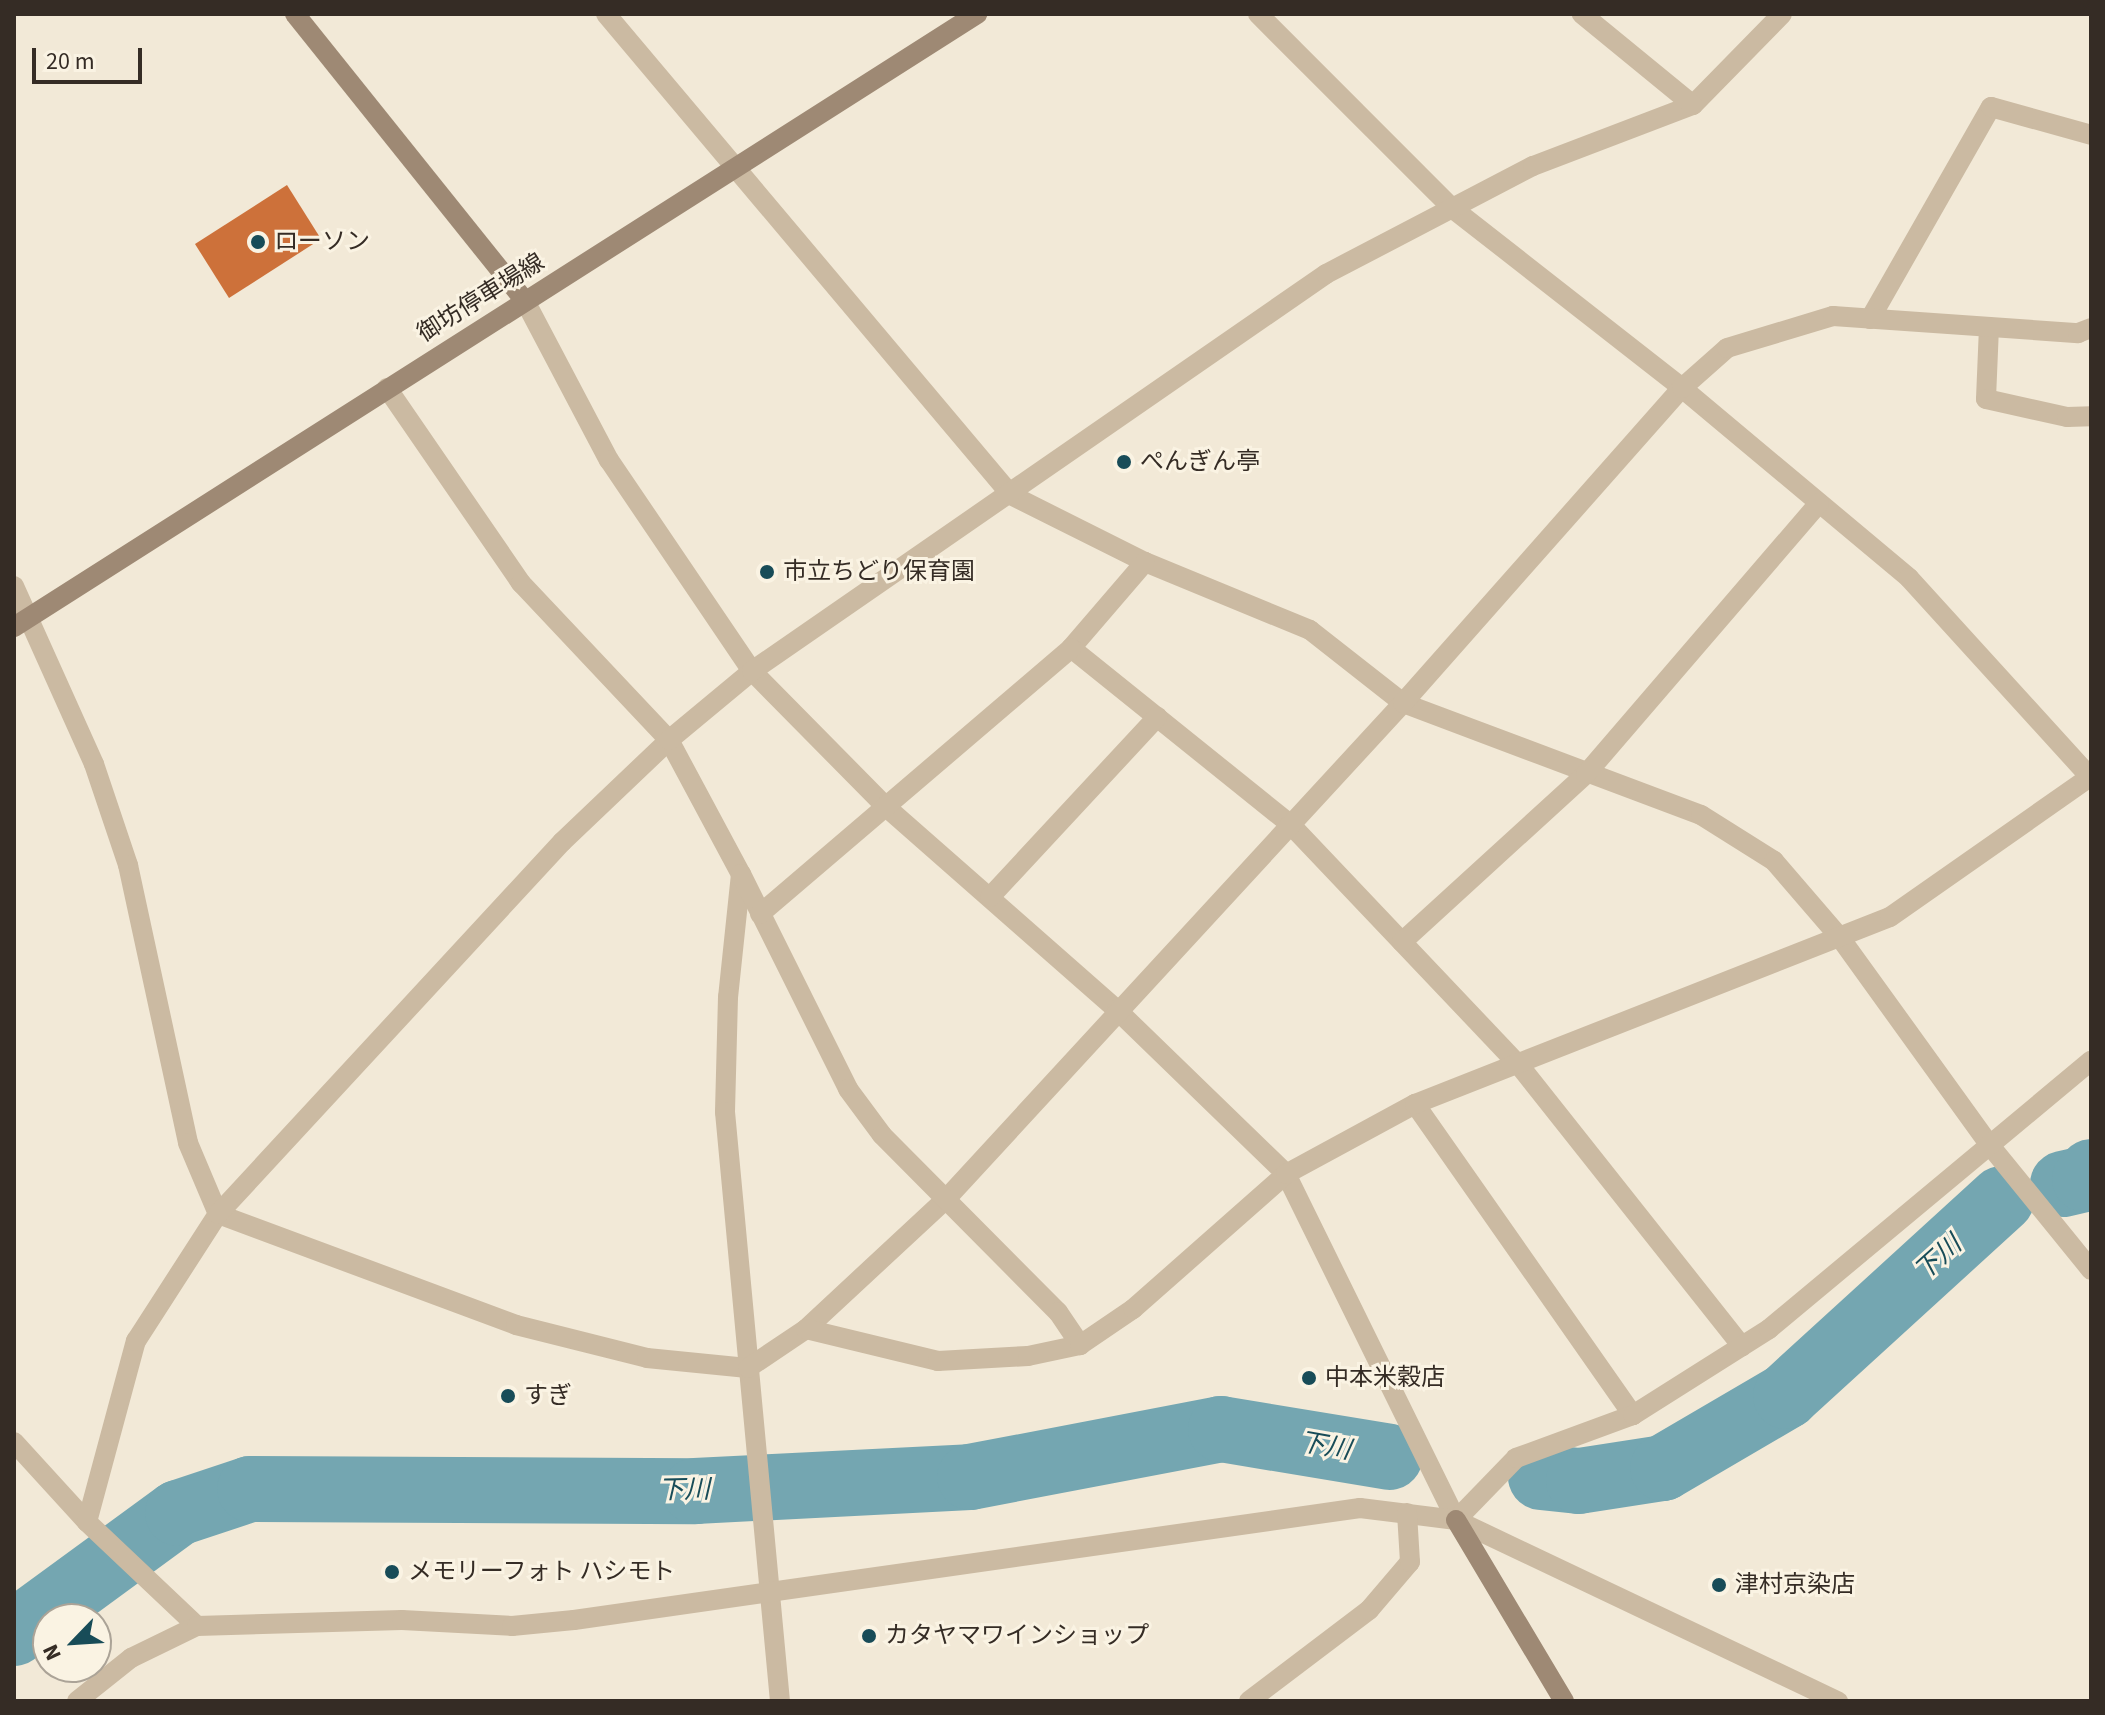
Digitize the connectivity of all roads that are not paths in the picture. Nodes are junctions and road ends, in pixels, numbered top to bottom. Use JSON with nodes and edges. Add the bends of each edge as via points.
{"nodes":[{"id":1,"x":295,"y":14,"type":"edge"},
{"id":2,"x":606,"y":14,"type":"edge"},
{"id":3,"x":977,"y":14,"type":"edge"},
{"id":4,"x":1258,"y":14,"type":"edge"},
{"id":5,"x":1582,"y":14,"type":"edge"},
{"id":6,"x":1782,"y":14,"type":"edge"},
{"id":7,"x":1693,"y":105,"type":"junction"},
{"id":8,"x":2091,"y":135,"type":"edge"},
{"id":9,"x":734,"y":167,"type":"junction"},
{"id":10,"x":1452,"y":208,"type":"junction"},
{"id":11,"x":525,"y":301,"type":"junction"},
{"id":12,"x":1870,"y":319,"type":"junction"},
{"id":13,"x":1989,"y":327,"type":"junction"},
{"id":14,"x":2091,"y":328,"type":"edge"},
{"id":15,"x":387,"y":388,"type":"junction"},
{"id":16,"x":1682,"y":388,"type":"junction"},
{"id":17,"x":2091,"y":416,"type":"edge"},
{"id":18,"x":1011,"y":495,"type":"junction"},
{"id":19,"x":1819,"y":503,"type":"junction"},
{"id":20,"x":1145,"y":562,"type":"junction"},
{"id":21,"x":14,"y":586,"type":"edge"},
{"id":22,"x":20,"y":624,"type":"edge"},
{"id":23,"x":1071,"y":648,"type":"junction"},
{"id":24,"x":752,"y":671,"type":"junction"},
{"id":25,"x":1403,"y":703,"type":"junction"},
{"id":26,"x":1157,"y":717,"type":"junction"},
{"id":27,"x":669,"y":740,"type":"junction"},
{"id":28,"x":1586,"y":774,"type":"junction"},
{"id":29,"x":2091,"y":777,"type":"edge"},
{"id":30,"x":885,"y":806,"type":"junction"},
{"id":31,"x":1290,"y":824,"type":"junction"},
{"id":32,"x":741,"y":874,"type":"junction"},
{"id":33,"x":990,"y":897,"type":"junction"},
{"id":34,"x":760,"y":914,"type":"junction"},
{"id":35,"x":1841,"y":939,"type":"junction"},
{"id":36,"x":1402,"y":942,"type":"junction"},
{"id":37,"x":1117,"y":1010,"type":"junction"},
{"id":38,"x":2091,"y":1061,"type":"edge"},
{"id":39,"x":1519,"y":1065,"type":"junction"},
{"id":40,"x":1415,"y":1104,"type":"junction"},
{"id":41,"x":1992,"y":1148,"type":"junction"},
{"id":42,"x":1286,"y":1174,"type":"junction"},
{"id":43,"x":947,"y":1198,"type":"junction"},
{"id":44,"x":218,"y":1214,"type":"junction"},
{"id":45,"x":2091,"y":1270,"type":"edge"},
{"id":46,"x":806,"y":1329,"type":"junction"},
{"id":47,"x":1080,"y":1345,"type":"junction"},
{"id":48,"x":1742,"y":1346,"type":"junction"},
{"id":49,"x":748,"y":1368,"type":"junction"},
{"id":50,"x":1633,"y":1415,"type":"junction"},
{"id":51,"x":14,"y":1442,"type":"edge"},
{"id":52,"x":1407,"y":1513,"type":"junction"},
{"id":53,"x":1456,"y":1520,"type":"junction"},
{"id":54,"x":87,"y":1522,"type":"junction"},
{"id":55,"x":767,"y":1596,"type":"junction"},
{"id":56,"x":197,"y":1626,"type":"junction"},
{"id":57,"x":77,"y":1701,"type":"edge"},
{"id":58,"x":780,"y":1701,"type":"edge"},
{"id":59,"x":1249,"y":1701,"type":"edge"},
{"id":60,"x":1564,"y":1701,"type":"edge"},
{"id":61,"x":1838,"y":1701,"type":"edge"}],
"edges":[{"from":1,"to":11,"type":"main road"},
{"from":2,"to":9,"type":"street"},
{"from":3,"to":9,"type":"main road","name":"御坊停車場線"},
{"from":4,"to":10,"type":"street"},
{"from":5,"to":7,"type":"street"},
{"from":6,"to":7,"type":"street"},
{"from":7,"to":10,"type":"street","via":[[1533,166]]},
{"from":8,"to":12,"type":"street","via":[[1991,107]]},
{"from":9,"to":11,"type":"main road","name":"御坊停車場線"},
{"from":9,"to":18,"type":"street"},
{"from":10,"to":16,"type":"street"},
{"from":10,"to":18,"type":"street","via":[[1326,274]]},
{"from":11,"to":15,"type":"main road","name":"御坊停車場線"},
{"from":11,"to":24,"type":"street","via":[[609,460]]},
{"from":12,"to":13,"type":"street"},
{"from":12,"to":16,"type":"street","via":[[1833,316],[1727,348]]},
{"from":13,"to":14,"type":"street","via":[[2078,333]]},
{"from":13,"to":17,"type":"street","via":[[1986,399],[2067,417]]},
{"from":15,"to":22,"type":"main road","name":"御坊停車場線"},
{"from":15,"to":27,"type":"street","via":[[521,583]]},
{"from":16,"to":19,"type":"street"},
{"from":16,"to":25,"type":"street"},
{"from":18,"to":20,"type":"street"},
{"from":18,"to":24,"type":"street"},
{"from":19,"to":28,"type":"street"},
{"from":19,"to":29,"type":"street","via":[[1909,578]]},
{"from":20,"to":23,"type":"street"},
{"from":20,"to":25,"type":"street","via":[[1310,630]]},
{"from":21,"to":22,"type":"street"},
{"from":22,"to":44,"type":"street","via":[[94,764],[128,865],[188,1143]]},
{"from":23,"to":26,"type":"street"},
{"from":23,"to":30,"type":"street"},
{"from":24,"to":27,"type":"street"},
{"from":24,"to":30,"type":"street"},
{"from":25,"to":28,"type":"street"},
{"from":25,"to":31,"type":"street"},
{"from":26,"to":31,"type":"street"},
{"from":26,"to":33,"type":"street"},
{"from":27,"to":32,"type":"street"},
{"from":27,"to":44,"type":"street","via":[[562,842]]},
{"from":28,"to":35,"type":"street","via":[[1701,815],[1774,861]]},
{"from":28,"to":36,"type":"street"},
{"from":29,"to":35,"type":"street","via":[[1890,917]]},
{"from":30,"to":33,"type":"street"},
{"from":30,"to":34,"type":"street"},
{"from":31,"to":36,"type":"street"},
{"from":31,"to":37,"type":"street"},
{"from":32,"to":34,"type":"street"},
{"from":32,"to":49,"type":"street","via":[[728,997],[725,1112]]},
{"from":33,"to":37,"type":"street"},
{"from":34,"to":43,"type":"street","via":[[848,1089],[882,1135]]},
{"from":35,"to":39,"type":"street"},
{"from":35,"to":41,"type":"street"},
{"from":36,"to":39,"type":"street"},
{"from":37,"to":42,"type":"street"},
{"from":37,"to":43,"type":"street"},
{"from":38,"to":41,"type":"street"},
{"from":39,"to":40,"type":"street"},
{"from":39,"to":48,"type":"street"},
{"from":40,"to":42,"type":"street"},
{"from":40,"to":50,"type":"street"},
{"from":41,"to":45,"type":"street"},
{"from":41,"to":48,"type":"street"},
{"from":42,"to":47,"type":"street","via":[[1133,1309]]},
{"from":42,"to":53,"type":"street"},
{"from":43,"to":46,"type":"street"},
{"from":43,"to":47,"type":"street","via":[[1058,1312]]},
{"from":44,"to":49,"type":"street","via":[[516,1325],[647,1358]]},
{"from":44,"to":54,"type":"street","via":[[136,1341]]},
{"from":46,"to":47,"type":"street","via":[[938,1361],[1028,1356]]},
{"from":46,"to":49,"type":"street"},
{"from":48,"to":50,"type":"street"},
{"from":49,"to":55,"type":"street"},
{"from":50,"to":53,"type":"street","via":[[1516,1458]]},
{"from":51,"to":54,"type":"street"},
{"from":52,"to":53,"type":"street"},
{"from":52,"to":55,"type":"street","via":[[1360,1508],[1194,1528]]},
{"from":52,"to":59,"type":"street","via":[[1410,1562],[1369,1610]]},
{"from":53,"to":60,"type":"main road"},
{"from":53,"to":61,"type":"street"},
{"from":54,"to":56,"type":"street"},
{"from":55,"to":56,"type":"street","via":[[512,1626],[402,1620]]},
{"from":55,"to":58,"type":"street"},
{"from":56,"to":57,"type":"street","via":[[131,1658]]}]}
